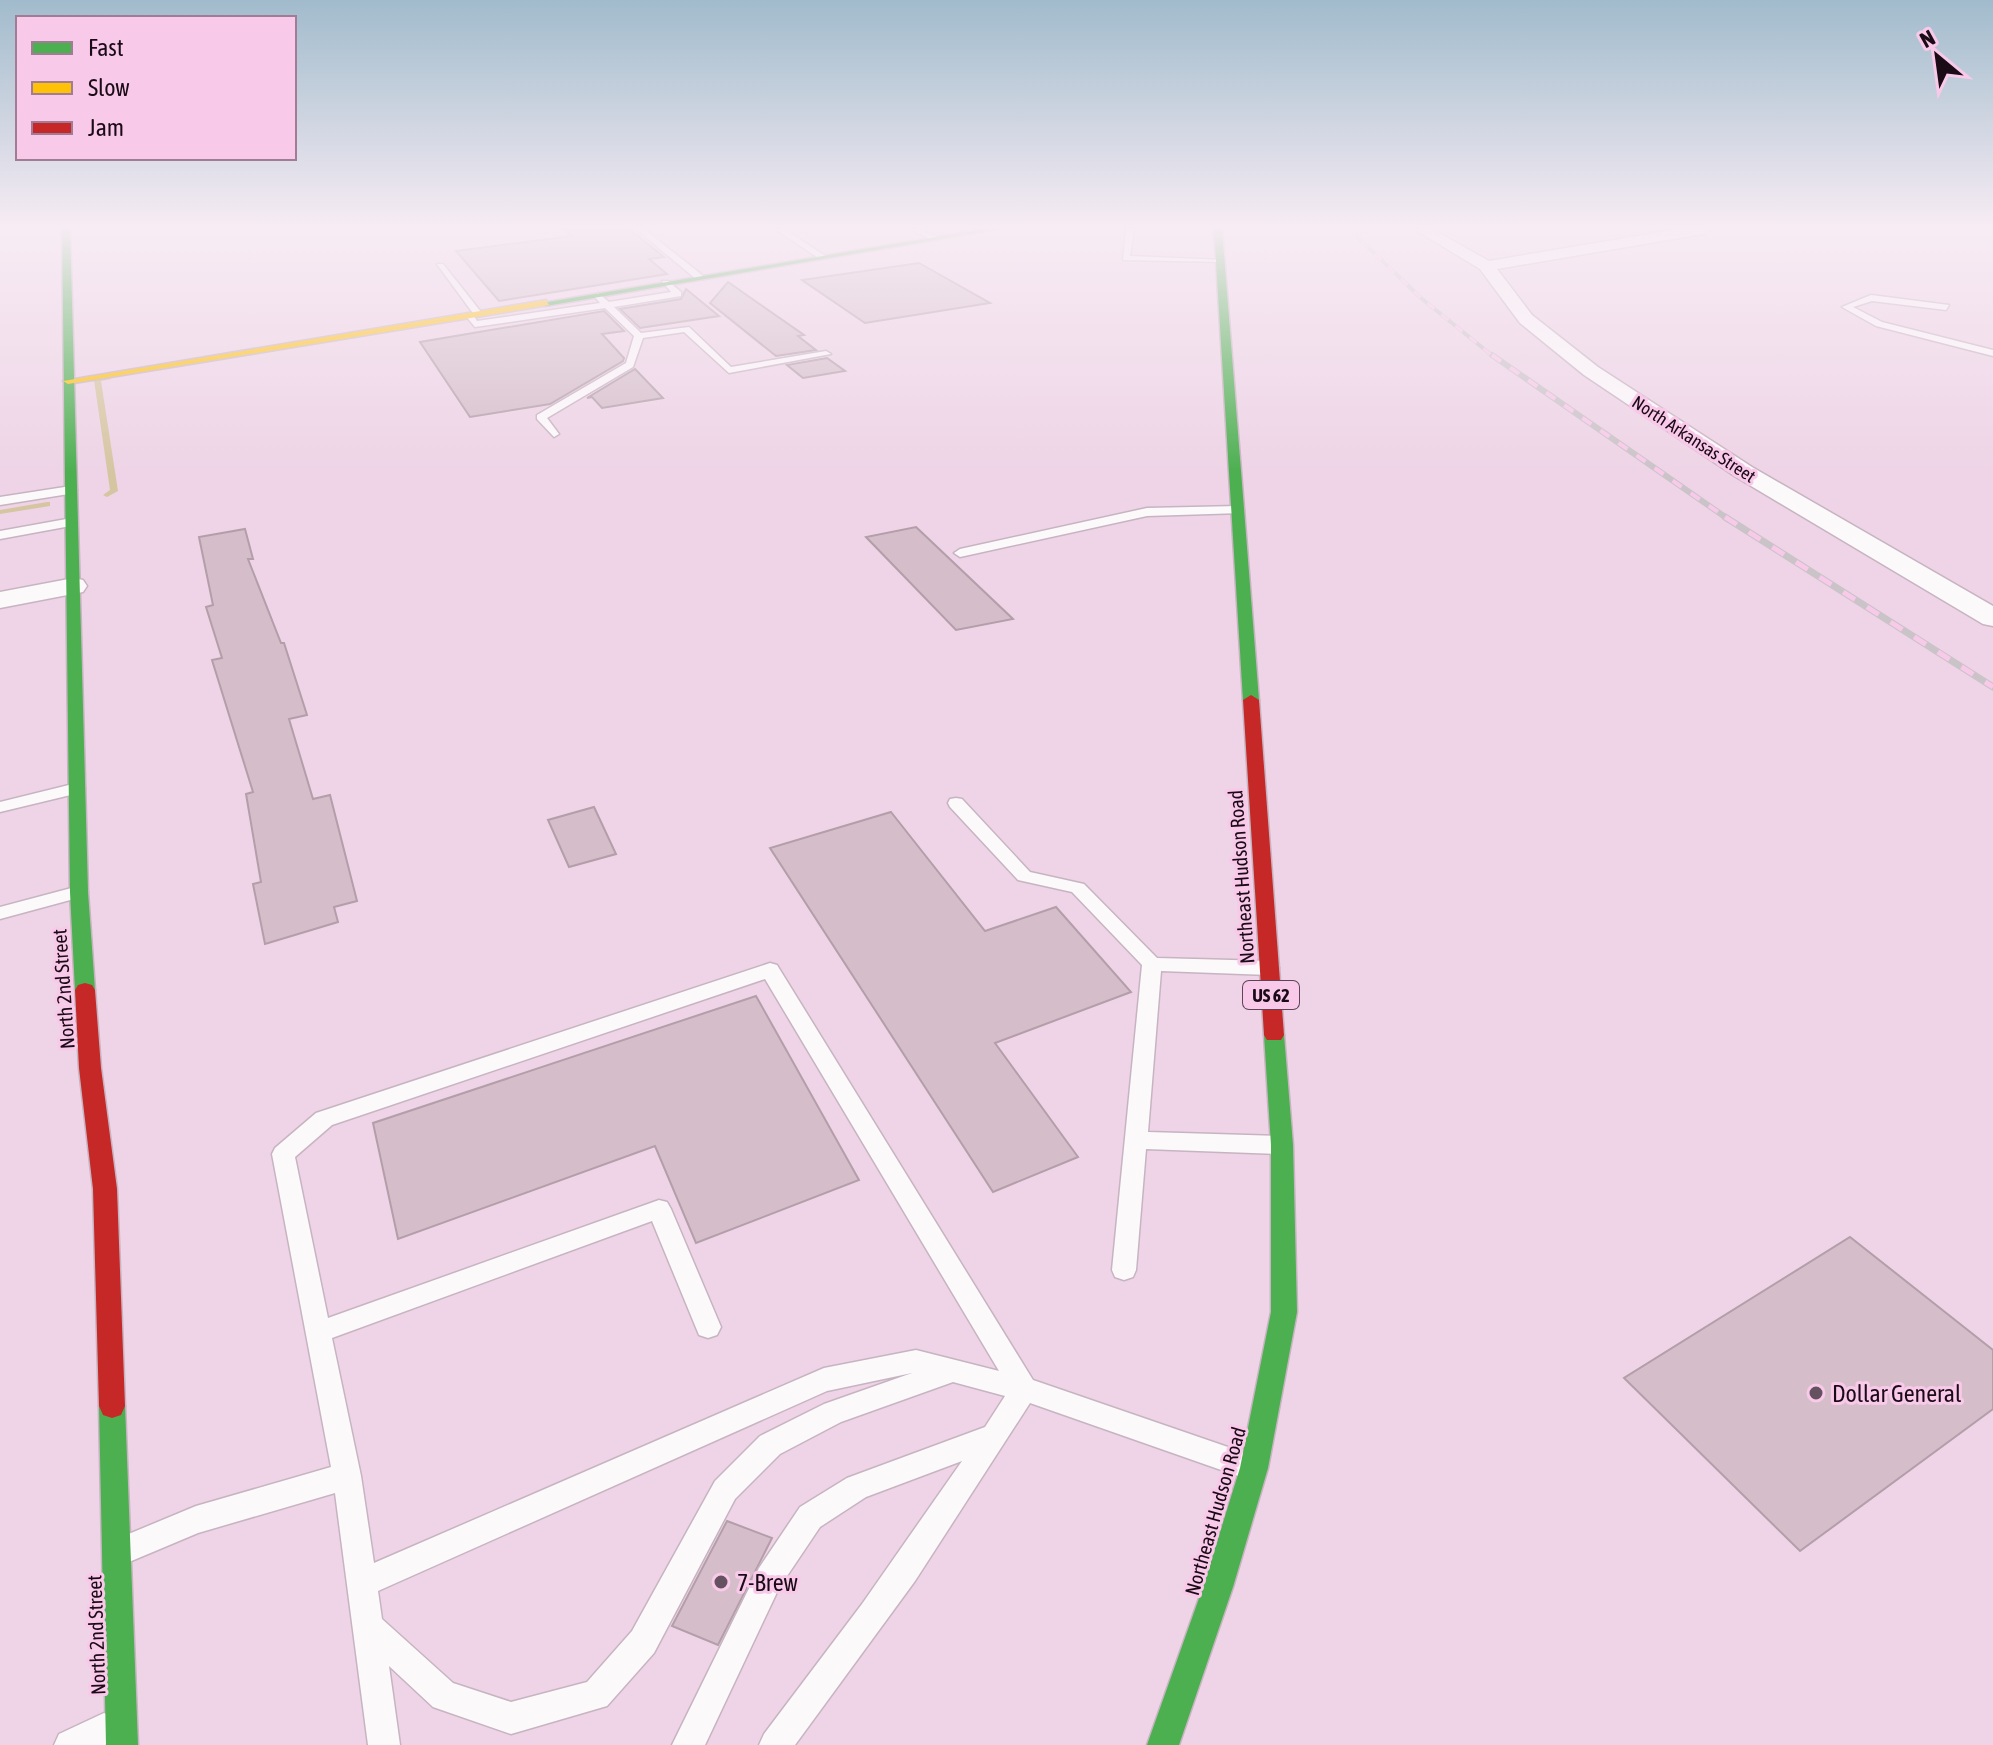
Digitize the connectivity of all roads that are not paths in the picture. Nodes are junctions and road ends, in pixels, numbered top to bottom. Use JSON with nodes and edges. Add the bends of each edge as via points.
{"nodes":[{"id":1,"x":67,"y":310,"type":"edge"},
{"id":2,"x":471,"y":310,"type":"edge"},
{"id":3,"x":506,"y":310,"type":"edge"},
{"id":4,"x":613,"y":310,"type":"edge"},
{"id":5,"x":1224,"y":310,"type":"edge"},
{"id":6,"x":1520,"y":310,"type":"edge"},
{"id":7,"x":1850,"y":310,"type":"edge"},
{"id":8,"x":473,"y":314,"type":"junction"},
{"id":9,"x":639,"y":336,"type":"junction"},
{"id":10,"x":1993,"y":353,"type":"edge"},
{"id":11,"x":826,"y":354,"type":"dead end"},
{"id":12,"x":68,"y":381,"type":"junction"},
{"id":13,"x":554,"y":434,"type":"dead end"},
{"id":14,"x":71,"y":490,"type":"junction"},
{"id":15,"x":0,"y":501,"type":"edge"},
{"id":16,"x":1238,"y":510,"type":"junction"},
{"id":17,"x":72,"y":522,"type":"junction"},
{"id":18,"x":0,"y":535,"type":"edge"},
{"id":19,"x":960,"y":553,"type":"dead end"},
{"id":20,"x":74,"y":586,"type":"junction"},
{"id":21,"x":0,"y":600,"type":"edge"},
{"id":22,"x":1993,"y":618,"type":"edge"},
{"id":23,"x":77,"y":788,"type":"junction"},
{"id":24,"x":956,"y":803,"type":"dead end"},
{"id":25,"x":0,"y":807,"type":"edge"},
{"id":26,"x":79,"y":892,"type":"junction"},
{"id":27,"x":0,"y":913,"type":"edge"},
{"id":28,"x":1152,"y":964,"type":"junction"},
{"id":29,"x":1270,"y":968,"type":"junction"},
{"id":30,"x":1138,"y":1140,"type":"junction"},
{"id":31,"x":1282,"y":1145,"type":"junction"},
{"id":32,"x":1124,"y":1270,"type":"dead end"},
{"id":33,"x":708,"y":1327,"type":"dead end"},
{"id":34,"x":319,"y":1332,"type":"junction"},
{"id":35,"x":952,"y":1371,"type":"junction"},
{"id":36,"x":1024,"y":1389,"type":"junction"},
{"id":37,"x":995,"y":1436,"type":"junction"},
{"id":38,"x":1254,"y":1468,"type":"junction"},
{"id":39,"x":347,"y":1476,"type":"junction"},
{"id":40,"x":116,"y":1554,"type":"junction"},
{"id":41,"x":362,"y":1583,"type":"junction"},
{"id":42,"x":368,"y":1627,"type":"junction"},
{"id":43,"x":122,"y":1733,"type":"edge"},
{"id":44,"x":70,"y":1745,"type":"edge"},
{"id":45,"x":384,"y":1745,"type":"edge"},
{"id":46,"x":688,"y":1745,"type":"edge"},
{"id":47,"x":775,"y":1745,"type":"edge"},
{"id":48,"x":1163,"y":1745,"type":"edge"}],
"edges":[{"from":1,"to":12,"type":"main road","name":"North 2nd Street"},
{"from":2,"to":8,"type":"lane"},
{"from":3,"to":8,"type":"main road"},
{"from":4,"to":9,"type":"lane"},
{"from":5,"to":16,"type":"main road","name":"Northeast Hudson Road","number":"US 62"},
{"from":6,"to":22,"type":"street","name":"North Arkansas Street","via":[[1591,371],[1744,472]]},
{"from":7,"to":10,"type":"lane","via":[[1879,324]]},
{"from":8,"to":12,"type":"main road"},
{"from":9,"to":11,"type":"lane","via":[[686,329],[729,370]]},
{"from":9,"to":13,"type":"lane","via":[[630,365],[541,417]]},
{"from":12,"to":14,"type":"main road","name":"North 2nd Street"},
{"from":14,"to":15,"type":"lane"},
{"from":14,"to":17,"type":"main road","name":"North 2nd Street"},
{"from":16,"to":19,"type":"lane","via":[[1147,512]]},
{"from":16,"to":29,"type":"main road","name":"Northeast Hudson Road","number":"US 62"},
{"from":17,"to":18,"type":"lane"},
{"from":17,"to":20,"type":"main road","name":"North 2nd Street"},
{"from":20,"to":21,"type":"street"},
{"from":20,"to":23,"type":"main road","name":"North 2nd Street"},
{"from":23,"to":25,"type":"lane"},
{"from":23,"to":26,"type":"main road","name":"North 2nd Street"},
{"from":24,"to":28,"type":"lane","via":[[1024,876],[1078,888]]},
{"from":26,"to":27,"type":"lane"},
{"from":26,"to":40,"type":"main road","name":"North 2nd Street","via":[[90,1068],[105,1189]]},
{"from":28,"to":29,"type":"lane"},
{"from":28,"to":30,"type":"lane"},
{"from":29,"to":31,"type":"main road","name":"Northeast Hudson Road","number":"US 62"},
{"from":30,"to":31,"type":"lane"},
{"from":30,"to":32,"type":"lane"},
{"from":31,"to":38,"type":"main road","name":"Northeast Hudson Road","number":"US 62","via":[[1284,1312]]},
{"from":33,"to":34,"type":"lane","via":[[659,1209]]},
{"from":34,"to":36,"type":"lane","via":[[283,1154],[324,1119],[770,970]]},
{"from":34,"to":39,"type":"lane"},
{"from":35,"to":36,"type":"lane"},
{"from":35,"to":41,"type":"lane","via":[[916,1361],[824,1380]]},
{"from":35,"to":42,"type":"lane","via":[[833,1413],[770,1445],[725,1490],[643,1642],[596,1695],[511,1718],[444,1696]]},
{"from":36,"to":37,"type":"lane"},
{"from":36,"to":38,"type":"lane"},
{"from":37,"to":46,"type":"lane","via":[[857,1487],[810,1517],[769,1578]]},
{"from":37,"to":47,"type":"lane","via":[[835,1669]]},
{"from":38,"to":48,"type":"main road","name":"Northeast Hudson Road","number":"US 62"},
{"from":39,"to":40,"type":"lane","via":[[196,1520]]},
{"from":39,"to":41,"type":"lane"},
{"from":40,"to":43,"type":"main road","name":"North 2nd Street"},
{"from":41,"to":42,"type":"lane"},
{"from":42,"to":45,"type":"lane"},
{"from":43,"to":44,"type":"lane"}]}
